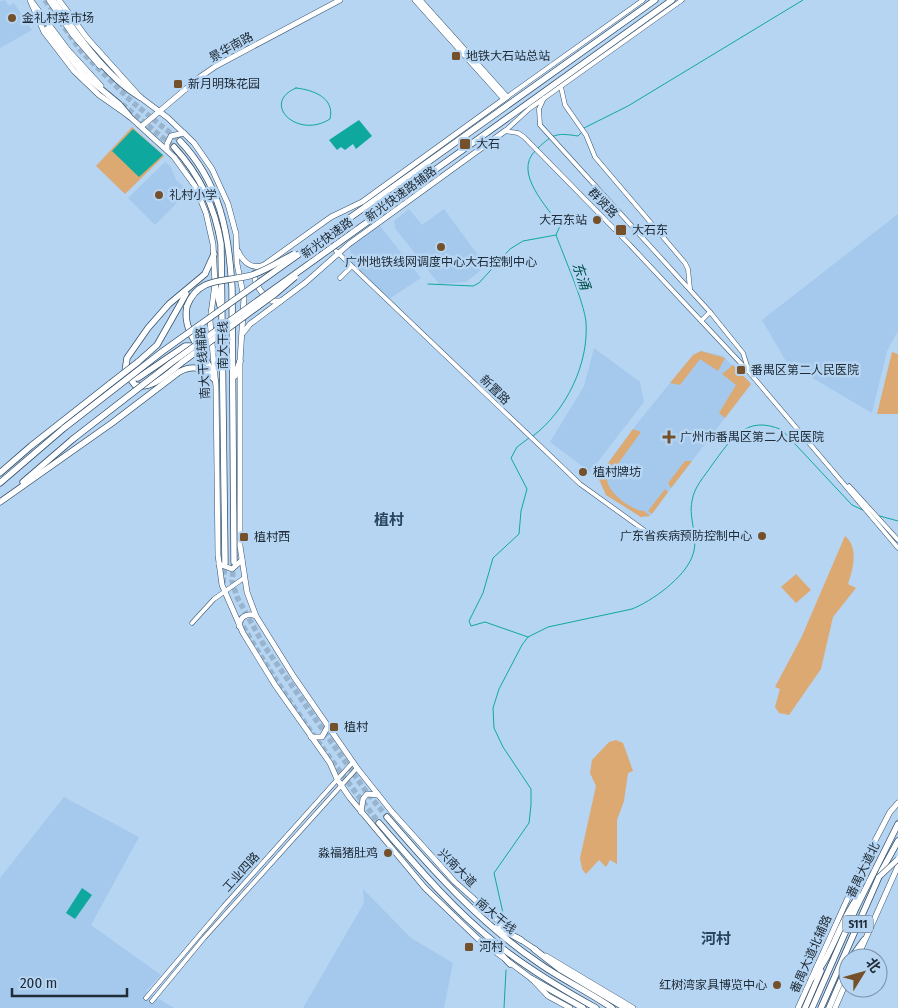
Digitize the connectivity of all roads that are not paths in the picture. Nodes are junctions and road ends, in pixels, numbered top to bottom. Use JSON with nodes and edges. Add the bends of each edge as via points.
{"nodes":[{"id":1,"x":30,"y":0,"type":"edge"},
{"id":2,"x":49,"y":0,"type":"edge"},
{"id":3,"x":53,"y":0,"type":"edge"},
{"id":4,"x":59,"y":0,"type":"edge"},
{"id":5,"x":340,"y":0,"type":"edge"},
{"id":6,"x":416,"y":0,"type":"edge"},
{"id":7,"x":420,"y":0,"type":"edge"},
{"id":8,"x":643,"y":0,"type":"edge"},
{"id":9,"x":654,"y":0,"type":"edge"},
{"id":10,"x":672,"y":0,"type":"edge"},
{"id":11,"x":682,"y":0,"type":"edge"},
{"id":12,"x":47,"y":29,"type":"tunnel mouth"},
{"id":13,"x":470,"y":60,"type":"dead end"},
{"id":14,"x":121,"y":84,"type":"junction"},
{"id":15,"x":561,"y":87,"type":"junction"},
{"id":16,"x":140,"y":97,"type":"junction"},
{"id":17,"x":505,"y":98,"type":"junction"},
{"id":18,"x":544,"y":98,"type":"junction"},
{"id":19,"x":119,"y":104,"type":"junction"},
{"id":20,"x":160,"y":112,"type":"junction"},
{"id":21,"x":129,"y":116,"type":"junction"},
{"id":22,"x":142,"y":126,"type":"junction"},
{"id":23,"x":505,"y":131,"type":"junction"},
{"id":24,"x":184,"y":134,"type":"junction"},
{"id":25,"x":180,"y":141,"type":"tunnel mouth"},
{"id":26,"x":174,"y":147,"type":"tunnel mouth"},
{"id":27,"x":167,"y":150,"type":"junction"},
{"id":28,"x":309,"y":246,"type":"junction"},
{"id":29,"x":238,"y":250,"type":"junction"},
{"id":30,"x":336,"y":251,"type":"dead end"},
{"id":31,"x":214,"y":254,"type":"junction"},
{"id":32,"x":260,"y":267,"type":"junction"},
{"id":33,"x":351,"y":267,"type":"junction"},
{"id":34,"x":304,"y":268,"type":"junction"},
{"id":35,"x":340,"y":278,"type":"dead end"},
{"id":36,"x":193,"y":281,"type":"junction"},
{"id":37,"x":215,"y":284,"type":"junction"},
{"id":38,"x":690,"y":289,"type":"junction"},
{"id":39,"x":282,"y":300,"type":"junction"},
{"id":40,"x":710,"y":312,"type":"junction"},
{"id":41,"x":223,"y":318,"type":"junction"},
{"id":42,"x":701,"y":321,"type":"junction"},
{"id":43,"x":242,"y":334,"type":"junction"},
{"id":44,"x":203,"y":353,"type":"junction"},
{"id":45,"x":240,"y":361,"type":"junction"},
{"id":46,"x":749,"y":372,"type":"junction"},
{"id":47,"x":126,"y":376,"type":"junction"},
{"id":48,"x":215,"y":380,"type":"junction"},
{"id":49,"x":232,"y":382,"type":"junction"},
{"id":50,"x":0,"y":473,"type":"edge"},
{"id":51,"x":844,"y":482,"type":"junction"},
{"id":52,"x":0,"y":483,"type":"edge"},
{"id":53,"x":0,"y":501,"type":"edge"},
{"id":54,"x":648,"y":533,"type":"dead end"},
{"id":55,"x":898,"y":540,"type":"edge"},
{"id":56,"x":898,"y":548,"type":"edge"},
{"id":57,"x":242,"y":560,"type":"junction"},
{"id":58,"x":234,"y":562,"type":"tunnel mouth"},
{"id":59,"x":226,"y":563,"type":"tunnel mouth"},
{"id":60,"x":219,"y":564,"type":"junction"},
{"id":61,"x":244,"y":578,"type":"junction"},
{"id":62,"x":225,"y":592,"type":"junction"},
{"id":63,"x":256,"y":616,"type":"junction"},
{"id":64,"x":192,"y":623,"type":"dead end"},
{"id":65,"x":239,"y":626,"type":"junction"},
{"id":66,"x":328,"y":726,"type":"junction"},
{"id":67,"x":311,"y":737,"type":"junction"},
{"id":68,"x":353,"y":762,"type":"junction"},
{"id":69,"x":357,"y":768,"type":"junction"},
{"id":70,"x":337,"y":779,"type":"junction"},
{"id":71,"x":342,"y":786,"type":"junction"},
{"id":72,"x":379,"y":796,"type":"junction"},
{"id":73,"x":898,"y":798,"type":"edge"},
{"id":74,"x":898,"y":803,"type":"edge"},
{"id":75,"x":361,"y":812,"type":"junction"},
{"id":76,"x":890,"y":812,"type":"junction"},
{"id":77,"x":386,"y":817,"type":"tunnel mouth"},
{"id":78,"x":380,"y":823,"type":"tunnel mouth"},
{"id":79,"x":898,"y":824,"type":"edge"},
{"id":80,"x":898,"y":841,"type":"edge"},
{"id":81,"x":898,"y":858,"type":"edge"},
{"id":82,"x":898,"y":866,"type":"edge"},
{"id":83,"x":879,"y":878,"type":"junction"},
{"id":84,"x":866,"y":886,"type":"junction"},
{"id":85,"x":487,"y":922,"type":"junction"},
{"id":86,"x":479,"y":929,"type":"junction"},
{"id":87,"x":521,"y":940,"type":"junction"},
{"id":88,"x":864,"y":940,"type":"junction"},
{"id":89,"x":858,"y":948,"type":"edge"},
{"id":90,"x":861,"y":948,"type":"edge"},
{"id":91,"x":534,"y":949,"type":"junction"},
{"id":92,"x":510,"y":964,"type":"junction"},
{"id":93,"x":823,"y":966,"type":"junction"},
{"id":94,"x":812,"y":978,"type":"junction"},
{"id":95,"x":532,"y":979,"type":"junction"},
{"id":96,"x":838,"y":986,"type":"edge"},
{"id":97,"x":146,"y":998,"type":"dead end"},
{"id":98,"x":152,"y":1001,"type":"dead end"},
{"id":99,"x":570,"y":1008,"type":"edge"},
{"id":100,"x":583,"y":1008,"type":"edge"},
{"id":101,"x":596,"y":1008,"type":"edge"},
{"id":102,"x":612,"y":1008,"type":"edge"},
{"id":103,"x":625,"y":1008,"type":"edge"},
{"id":104,"x":633,"y":1008,"type":"edge"},
{"id":105,"x":798,"y":1008,"type":"edge"},
{"id":106,"x":805,"y":1008,"type":"edge"},
{"id":107,"x":812,"y":1008,"type":"edge"},
{"id":108,"x":821,"y":1008,"type":"edge"},
{"id":109,"x":828,"y":1008,"type":"edge"}],
"edges":[{"from":1,"to":19,"type":"main road","via":[[77,61]]},
{"from":1,"to":21,"type":"main road","name":"南大干线辅路","via":[[44,32],[71,66],[102,98]]},
{"from":2,"to":14,"type":"main road","via":[[88,53]]},
{"from":3,"to":14,"type":"highway","via":[[78,36]]},
{"from":4,"to":16,"type":"main road","via":[[87,38]]},
{"from":5,"to":20,"type":"main road","name":"景华南路","via":[[223,61]]},
{"from":6,"to":13,"type":"street"},
{"from":6,"to":17,"type":"main road"},
{"from":7,"to":17,"type":"main road"},
{"from":8,"to":17,"type":"street"},
{"from":9,"to":28,"type":"highway","name":"新光快速路","bridge":true},
{"from":10,"to":34,"type":"highway","name":"新光快速路","bridge":true},
{"from":11,"to":15,"type":"street"},
{"from":12,"to":19,"type":"highway","via":[[84,75]]},
{"from":14,"to":16,"type":"highway"},
{"from":15,"to":18,"type":"street"},
{"from":15,"to":38,"type":"street","name":"群贤路","via":[[565,105],[586,135],[595,157],[686,263]]},
{"from":16,"to":20,"type":"main road"},
{"from":17,"to":32,"type":"main road","name":"新光快速路辅路","via":[[362,202],[331,217]]},
{"from":18,"to":23,"type":"street"},
{"from":18,"to":38,"type":"street","name":"群贤路","via":[[539,109],[540,125]]},
{"from":19,"to":21,"type":"highway"},
{"from":20,"to":22,"type":"main road","name":"景华南路"},
{"from":20,"to":24,"type":"main road"},
{"from":21,"to":22,"type":"main road","name":"南大干线辅路"},
{"from":22,"to":27,"type":"main road","name":"南大干线辅路"},
{"from":23,"to":39,"type":"main road","name":"新光快速路辅路","via":[[349,244]]},
{"from":23,"to":42,"type":"street","name":"群贤路","via":[[524,137]]},
{"from":24,"to":27,"type":"main road","via":[[171,136]]},
{"from":24,"to":29,"type":"main road","via":[[203,155],[220,185],[231,215]]},
{"from":25,"to":49,"type":"highway","name":"南大干线","via":[[208,178],[225,223],[232,288]]},
{"from":26,"to":41,"type":"highway","name":"南大干线","via":[[200,182],[216,219],[222,261]]},
{"from":27,"to":31,"type":"main road","name":"南大干线辅路","via":[[186,171],[200,197]]},
{"from":28,"to":44,"type":"highway","bridge":true,"via":[[253,275],[207,283],[197,290],[187,306],[187,326]]},
{"from":28,"to":52,"type":"highway","name":"新光快速路","bridge":true,"via":[[156,356]]},
{"from":29,"to":32,"type":"main road","via":[[246,262]]},
{"from":29,"to":43,"type":"main road","via":[[237,264],[244,291]]},
{"from":30,"to":33,"type":"street","name":"新置路"},
{"from":31,"to":36,"type":"highway","via":[[207,272]]},
{"from":31,"to":37,"type":"main road","name":"南大干线辅路"},
{"from":32,"to":39,"type":"main road","via":[[254,274],[257,284],[270,300]]},
{"from":33,"to":35,"type":"street"},
{"from":33,"to":54,"type":"street","name":"新置路","via":[[580,484]]},
{"from":34,"to":47,"type":"highway","bridge":true,"via":[[282,289],[157,381],[147,386],[135,385]]},
{"from":34,"to":53,"type":"highway","name":"新光快速路","bridge":true,"via":[[171,363]]},
{"from":36,"to":47,"type":"highway","via":[[133,348],[125,362]]},
{"from":36,"to":50,"type":"highway","bridge":true,"via":[[159,342]]},
{"from":37,"to":41,"type":"highway"},
{"from":37,"to":48,"type":"main road","name":"南大干线辅路","via":[[210,315]]},
{"from":38,"to":40,"type":"street","name":"群贤路"},
{"from":39,"to":43,"type":"main road","name":"新光快速路辅路"},
{"from":40,"to":42,"type":"street"},
{"from":40,"to":46,"type":"street","name":"群贤路","via":[[743,353]]},
{"from":41,"to":59,"type":"highway","name":"南大干线"},
{"from":42,"to":46,"type":"street","name":"群贤路"},
{"from":43,"to":45,"type":"main road"},
{"from":44,"to":47,"type":"highway","via":[[185,346],[138,378]]},
{"from":44,"to":48,"type":"highway"},
{"from":45,"to":49,"type":"highway"},
{"from":45,"to":57,"type":"main road"},
{"from":46,"to":51,"type":"street","name":"群贤路"},
{"from":48,"to":53,"type":"highway","via":[[199,368],[183,370]]},
{"from":48,"to":60,"type":"main road","name":"南大干线辅路"},
{"from":49,"to":58,"type":"highway","name":"南大干线"},
{"from":51,"to":55,"type":"street","name":"群贤路"},
{"from":51,"to":56,"type":"street","name":"群贤路"},
{"from":57,"to":60,"type":"main road","via":[[232,569]]},
{"from":57,"to":61,"type":"main road"},
{"from":60,"to":62,"type":"main road","name":"南大干线辅路"},
{"from":61,"to":62,"type":"street"},
{"from":61,"to":63,"type":"main road"},
{"from":62,"to":64,"type":"street"},
{"from":62,"to":65,"type":"main road","name":"南大干线辅路"},
{"from":63,"to":65,"type":"main road","via":[[245,615]]},
{"from":63,"to":66,"type":"main road"},
{"from":65,"to":67,"type":"main road","name":"南大干线辅路"},
{"from":66,"to":67,"type":"main road","via":[[322,737]]},
{"from":66,"to":68,"type":"main road","name":"兴南大道"},
{"from":67,"to":70,"type":"main road","name":"南大干线辅路"},
{"from":68,"to":69,"type":"main road","name":"兴南大道"},
{"from":68,"to":70,"type":"street","name":"工业四路"},
{"from":69,"to":71,"type":"street","name":"工业四路"},
{"from":69,"to":72,"type":"main road","name":"兴南大道"},
{"from":70,"to":71,"type":"main road"},
{"from":70,"to":97,"type":"street","name":"工业四路"},
{"from":71,"to":75,"type":"main road"},
{"from":71,"to":98,"type":"street","name":"工业四路","via":[[199,944]]},
{"from":72,"to":75,"type":"main road","via":[[367,794]]},
{"from":72,"to":87,"type":"main road","name":"兴南大道","via":[[455,882]]},
{"from":73,"to":76,"type":"main road"},
{"from":74,"to":76,"type":"main road","name":"番禺大道北辅路"},
{"from":75,"to":92,"type":"main road","via":[[432,895]]},
{"from":76,"to":94,"type":"main road","name":"番禺大道北辅路","via":[[859,872]]},
{"from":77,"to":85,"type":"highway","name":"南大干线","via":[[438,875]]},
{"from":78,"to":86,"type":"highway","name":"南大干线","via":[[431,882]]},
{"from":79,"to":84,"type":"highway","name":"番禺大道北","number":"S111"},
{"from":80,"to":83,"type":"highway","name":"番禺大道北","number":"S111","bridge":true},
{"from":81,"to":83,"type":"main road","bridge":true},
{"from":82,"to":88,"type":"main road"},
{"from":83,"to":108,"type":"highway","name":"番禺大道北","number":"S111"},
{"from":84,"to":93,"type":"highway","via":[[850,908]]},
{"from":84,"to":107,"type":"highway","name":"番禺大道北","number":"S111"},
{"from":85,"to":87,"type":"highway"},
{"from":85,"to":102,"type":"highway","name":"南大干线","via":[[540,964]]},
{"from":86,"to":92,"type":"highway"},
{"from":86,"to":101,"type":"highway","name":"南大干线","via":[[536,972]]},
{"from":87,"to":91,"type":"main road","name":"兴南大道"},
{"from":88,"to":89,"type":"highway"},
{"from":88,"to":90,"type":"main road"},
{"from":91,"to":103,"type":"highway","via":[[561,970]]},
{"from":91,"to":104,"type":"main road","name":"兴南大道"},
{"from":92,"to":95,"type":"main road"},
{"from":93,"to":94,"type":"highway"},
{"from":93,"to":106,"type":"highway"},
{"from":94,"to":105,"type":"main road","name":"番禺大道北辅路"},
{"from":95,"to":99,"type":"main road","via":[[548,996]]},
{"from":95,"to":100,"type":"highway"},
{"from":96,"to":109,"type":"highway"}]}
